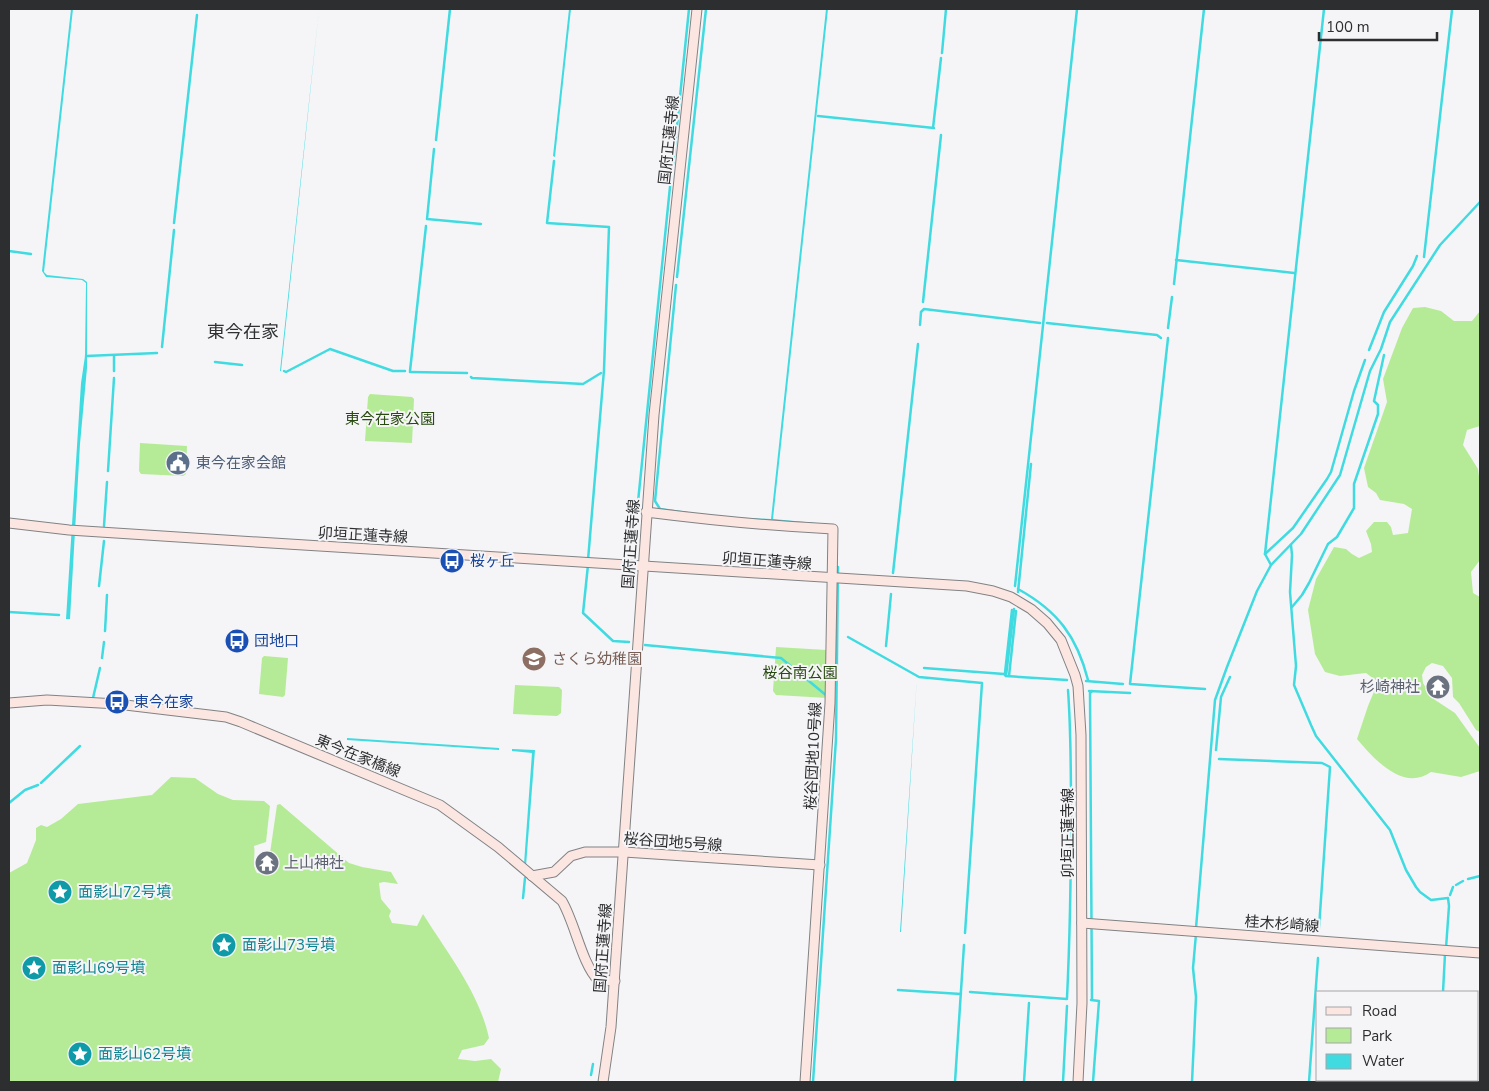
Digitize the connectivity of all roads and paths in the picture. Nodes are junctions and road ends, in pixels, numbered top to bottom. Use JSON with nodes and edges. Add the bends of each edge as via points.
{"nodes":[{"id":1,"x":697,"y":9,"type":"edge"},
{"id":2,"x":646,"y":512,"type":"junction"},
{"id":3,"x":9,"y":523,"type":"edge"},
{"id":4,"x":643,"y":566,"type":"junction"},
{"id":5,"x":832,"y":579,"type":"junction"},
{"id":6,"x":9,"y":703,"type":"edge"},
{"id":7,"x":624,"y":852,"type":"junction"},
{"id":8,"x":820,"y":865,"type":"junction"},
{"id":9,"x":532,"y":876,"type":"junction"},
{"id":10,"x":1082,"y":923,"type":"junction"},
{"id":11,"x":1480,"y":952,"type":"edge"},
{"id":12,"x":615,"y":982,"type":"junction"},
{"id":13,"x":603,"y":1082,"type":"edge"},
{"id":14,"x":806,"y":1082,"type":"edge"},
{"id":15,"x":1078,"y":1082,"type":"edge"}],
"edges":[{"from":1,"to":2,"type":"main road","name":"国府正蓮寺線"},
{"from":2,"to":4,"type":"main road","name":"国府正蓮寺線"},
{"from":2,"to":5,"type":"main road","name":"桜谷団地10号線","via":[[777,527],[833,529]]},
{"from":3,"to":4,"type":"main road","name":"卯垣正蓮寺線","via":[[69,530]]},
{"from":4,"to":5,"type":"main road","name":"卯垣正蓮寺線"},
{"from":4,"to":7,"type":"main road","name":"国府正蓮寺線"},
{"from":5,"to":8,"type":"main road","name":"桜谷団地10号線","via":[[830,702]]},
{"from":5,"to":10,"type":"main road","name":"卯垣正蓮寺線","via":[[967,586],[993,591],[1030,609],[1048,623],[1061,640],[1075,675],[1080,704]]},
{"from":6,"to":9,"type":"main road","name":"東今在家橋線","via":[[47,700],[117,704],[226,717],[440,805]]},
{"from":7,"to":8,"type":"main road","name":"桜谷団地5号線"},
{"from":7,"to":9,"type":"main road","name":"桜谷団地5号線","via":[[579,853],[554,872]]},
{"from":7,"to":12,"type":"main road","name":"国府正蓮寺線"},
{"from":8,"to":14,"type":"main road","name":"桜谷団地10号線"},
{"from":9,"to":12,"type":"main road","name":"東今在家橋線","via":[[562,901],[590,972],[598,980]]},
{"from":10,"to":11,"type":"main road","name":"桂木杉崎線"},
{"from":10,"to":15,"type":"main road","name":"卯垣正蓮寺線"},
{"from":12,"to":13,"type":"main road","name":"国府正蓮寺線"}]}
